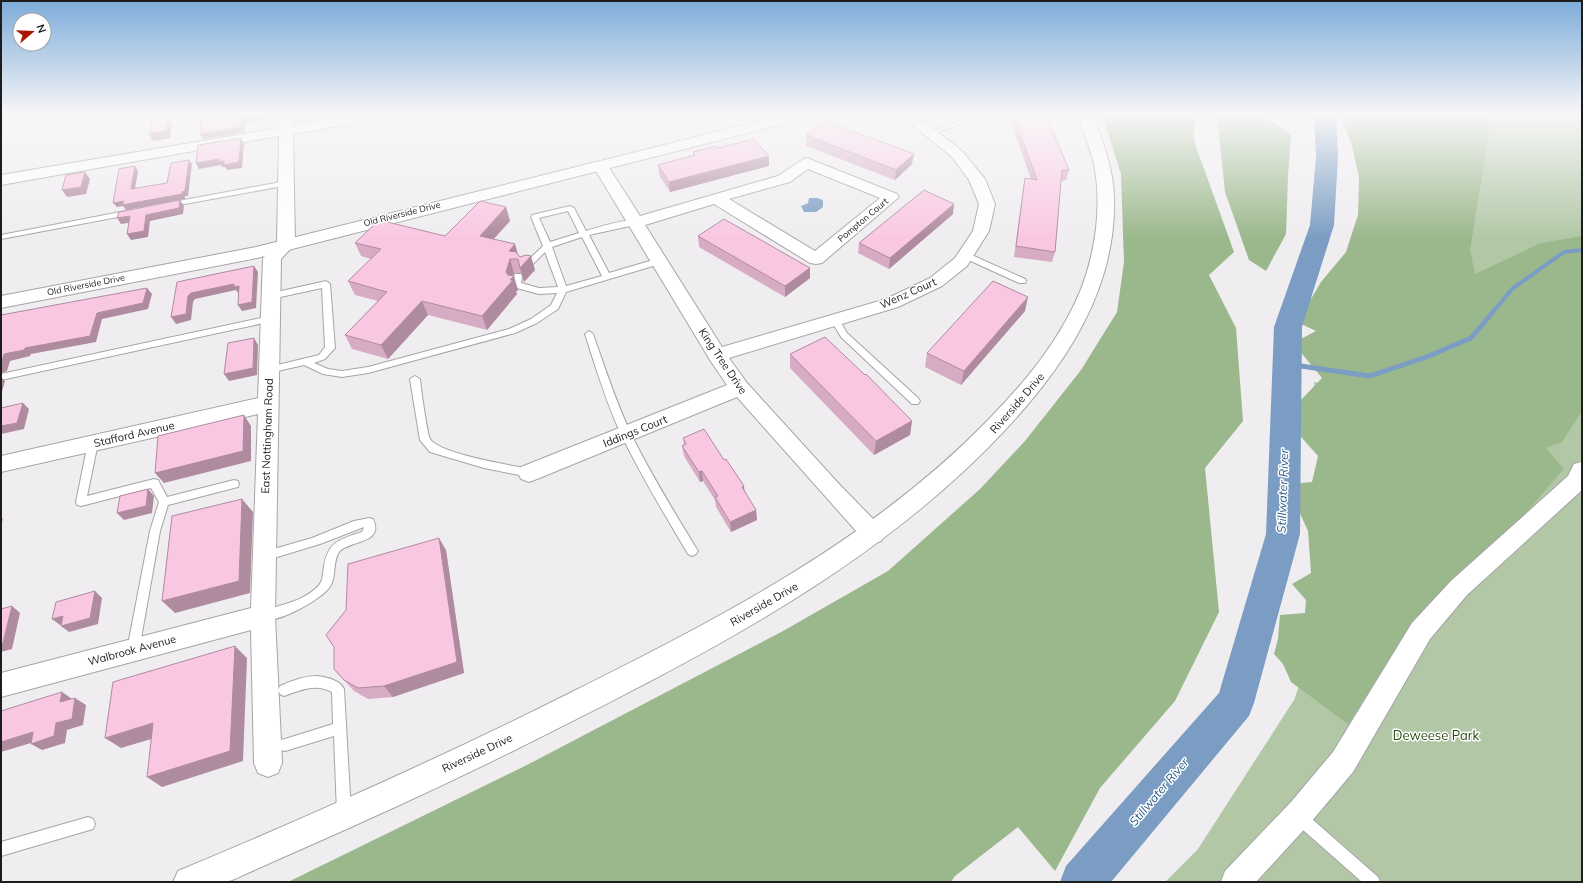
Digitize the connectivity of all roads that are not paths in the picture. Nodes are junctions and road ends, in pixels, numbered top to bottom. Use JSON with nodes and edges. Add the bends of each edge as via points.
{"nodes":[{"id":1,"x":137,"y":156,"type":"edge"},
{"id":2,"x":286,"y":156,"type":"edge"},
{"id":3,"x":639,"y":156,"type":"edge"},
{"id":4,"x":959,"y":156,"type":"edge"},
{"id":5,"x":1099,"y":156,"type":"edge"},
{"id":6,"x":601,"y":166,"type":"junction"},
{"id":7,"x":1,"y":180,"type":"edge"},
{"id":8,"x":286,"y":183,"type":"junction"},
{"id":9,"x":716,"y":198,"type":"junction"},
{"id":10,"x":163,"y":206,"type":"edge"},
{"id":11,"x":140,"y":210,"type":"edge"},
{"id":12,"x":636,"y":222,"type":"junction"},
{"id":13,"x":584,"y":234,"type":"junction"},
{"id":14,"x":1,"y":237,"type":"edge"},
{"id":15,"x":286,"y":244,"type":"junction"},
{"id":16,"x":547,"y":246,"type":"junction"},
{"id":17,"x":965,"y":255,"type":"junction"},
{"id":18,"x":660,"y":261,"type":"junction"},
{"id":19,"x":525,"y":267,"type":"edge"},
{"id":20,"x":518,"y":276,"type":"edge"},
{"id":21,"x":607,"y":277,"type":"junction"},
{"id":22,"x":1022,"y":281,"type":"dead end"},
{"id":23,"x":563,"y":290,"type":"junction"},
{"id":24,"x":271,"y":296,"type":"junction"},
{"id":25,"x":1,"y":302,"type":"edge"},
{"id":26,"x":270,"y":319,"type":"junction"},
{"id":27,"x":835,"y":320,"type":"junction"},
{"id":28,"x":588,"y":334,"type":"dead end"},
{"id":29,"x":717,"y":355,"type":"junction"},
{"id":30,"x":305,"y":362,"type":"junction"},
{"id":31,"x":269,"y":370,"type":"junction"},
{"id":32,"x":1,"y":377,"type":"edge"},
{"id":33,"x":415,"y":379,"type":"dead end"},
{"id":34,"x":740,"y":388,"type":"junction"},
{"id":35,"x":916,"y":401,"type":"dead end"},
{"id":36,"x":267,"y":404,"type":"junction"},
{"id":37,"x":627,"y":435,"type":"junction"},
{"id":38,"x":93,"y":443,"type":"junction"},
{"id":39,"x":1,"y":464,"type":"edge"},
{"id":40,"x":1582,"y":470,"type":"edge"},
{"id":41,"x":529,"y":473,"type":"joint"},
{"id":42,"x":234,"y":484,"type":"dead end"},
{"id":43,"x":164,"y":502,"type":"junction"},
{"id":44,"x":873,"y":534,"type":"junction"},
{"id":45,"x":692,"y":551,"type":"dead end"},
{"id":46,"x":264,"y":556,"type":"junction"},
{"id":47,"x":263,"y":616,"type":"junction"},
{"id":48,"x":133,"y":650,"type":"junction"},
{"id":49,"x":1,"y":685,"type":"edge"},
{"id":50,"x":284,"y":690,"type":"dead end"},
{"id":51,"x":340,"y":728,"type":"junction"},
{"id":52,"x":277,"y":754,"type":"joint"},
{"id":53,"x":344,"y":815,"type":"junction"},
{"id":54,"x":1298,"y":816,"type":"junction"},
{"id":55,"x":88,"y":824,"type":"dead end"},
{"id":56,"x":1,"y":849,"type":"edge"},
{"id":57,"x":189,"y":882,"type":"edge"},
{"id":58,"x":1236,"y":882,"type":"edge"},
{"id":59,"x":1372,"y":882,"type":"edge"}],
"edges":[{"from":1,"to":7,"type":"street"},
{"from":2,"to":8,"type":"street"},
{"from":3,"to":6,"type":"main road","name":"Old Riverside Drive"},
{"from":4,"to":17,"type":"street","name":"Wenz Court","via":[[977,179],[987,204],[981,231]]},
{"from":5,"to":44,"type":"main road","name":"Riverside Drive","via":[[1104,190],[1104,229],[1096,271],[1081,309],[1061,348],[992,433],[949,474]]},
{"from":6,"to":12,"type":"street","name":"King Tree Drive"},
{"from":6,"to":15,"type":"main road","name":"Old Riverside Drive"},
{"from":8,"to":10,"type":"lane"},
{"from":8,"to":15,"type":"street"},
{"from":9,"to":9,"type":"street","name":"Pompton Court","via":[[784,178],[806,163],[891,197],[816,259]]},
{"from":9,"to":12,"type":"street","name":"Pompton Court"},
{"from":11,"to":14,"type":"lane"},
{"from":12,"to":13,"type":"lane","via":[[612,225]]},
{"from":12,"to":18,"type":"street","name":"King Tree Drive"},
{"from":13,"to":16,"type":"lane"},
{"from":13,"to":16,"type":"lane","via":[[570,208],[535,217]]},
{"from":13,"to":21,"type":"lane"},
{"from":15,"to":24,"type":"street","name":"East Nottingham Road","via":[[272,258]]},
{"from":15,"to":25,"type":"main road","name":"Old Riverside Drive","via":[[258,252]]},
{"from":16,"to":19,"type":"lane"},
{"from":16,"to":23,"type":"lane"},
{"from":17,"to":22,"type":"lane"},
{"from":17,"to":27,"type":"street","name":"Wenz Court","via":[[936,282],[892,303]]},
{"from":18,"to":21,"type":"lane"},
{"from":18,"to":29,"type":"street","name":"King Tree Drive"},
{"from":20,"to":23,"type":"lane","via":[[516,285],[539,291]]},
{"from":21,"to":23,"type":"lane"},
{"from":23,"to":30,"type":"lane","via":[[555,307],[512,331],[368,370],[342,374],[326,372]]},
{"from":24,"to":26,"type":"street","name":"East Nottingham Road"},
{"from":24,"to":30,"type":"lane","via":[[326,284],[330,348],[322,357]]},
{"from":26,"to":31,"type":"street","name":"East Nottingham Road"},
{"from":26,"to":32,"type":"lane"},
{"from":27,"to":29,"type":"street","name":"Wenz Court"},
{"from":27,"to":35,"type":"lane","via":[[844,335]]},
{"from":28,"to":37,"type":"lane"},
{"from":29,"to":34,"type":"street","name":"King Tree Drive"},
{"from":30,"to":31,"type":"lane"},
{"from":31,"to":36,"type":"street","name":"East Nottingham Road"},
{"from":33,"to":41,"type":"lane","via":[[425,440],[434,449],[484,464]]},
{"from":34,"to":37,"type":"street","name":"Iddings Court"},
{"from":34,"to":44,"type":"street","name":"King Tree Drive"},
{"from":36,"to":38,"type":"street","name":"Stafford Avenue"},
{"from":36,"to":46,"type":"street","name":"East Nottingham Road"},
{"from":37,"to":41,"type":"street","name":"Iddings Court"},
{"from":37,"to":45,"type":"lane","via":[[648,477]]},
{"from":38,"to":39,"type":"street","name":"Stafford Avenue"},
{"from":38,"to":43,"type":"lane","via":[[81,502],[154,483]]},
{"from":40,"to":54,"type":"street","via":[[1576,482],[1459,588],[1421,631],[1343,762]]},
{"from":42,"to":43,"type":"lane"},
{"from":43,"to":48,"type":"lane","via":[[155,531]]},
{"from":44,"to":53,"type":"main road","name":"Riverside Drive","via":[[802,582],[674,654],[493,747]]},
{"from":46,"to":47,"type":"street","name":"East Nottingham Road"},
{"from":46,"to":47,"type":"lane","via":[[329,537],[364,522],[369,522],[370,525],[370,532],[366,535],[338,545],[332,552],[329,577],[312,597]]},
{"from":47,"to":48,"type":"street","name":"Walbrook Avenue"},
{"from":47,"to":52,"type":"street","name":"East Nottingham Road"},
{"from":48,"to":49,"type":"street","name":"Walbrook Avenue"},
{"from":50,"to":51,"type":"lane","via":[[316,680],[338,689]]},
{"from":51,"to":52,"type":"lane"},
{"from":51,"to":53,"type":"lane"},
{"from":53,"to":57,"type":"main road","name":"Riverside Drive"},
{"from":54,"to":58,"type":"street"},
{"from":54,"to":59,"type":"lane"},
{"from":55,"to":56,"type":"lane"}]}
